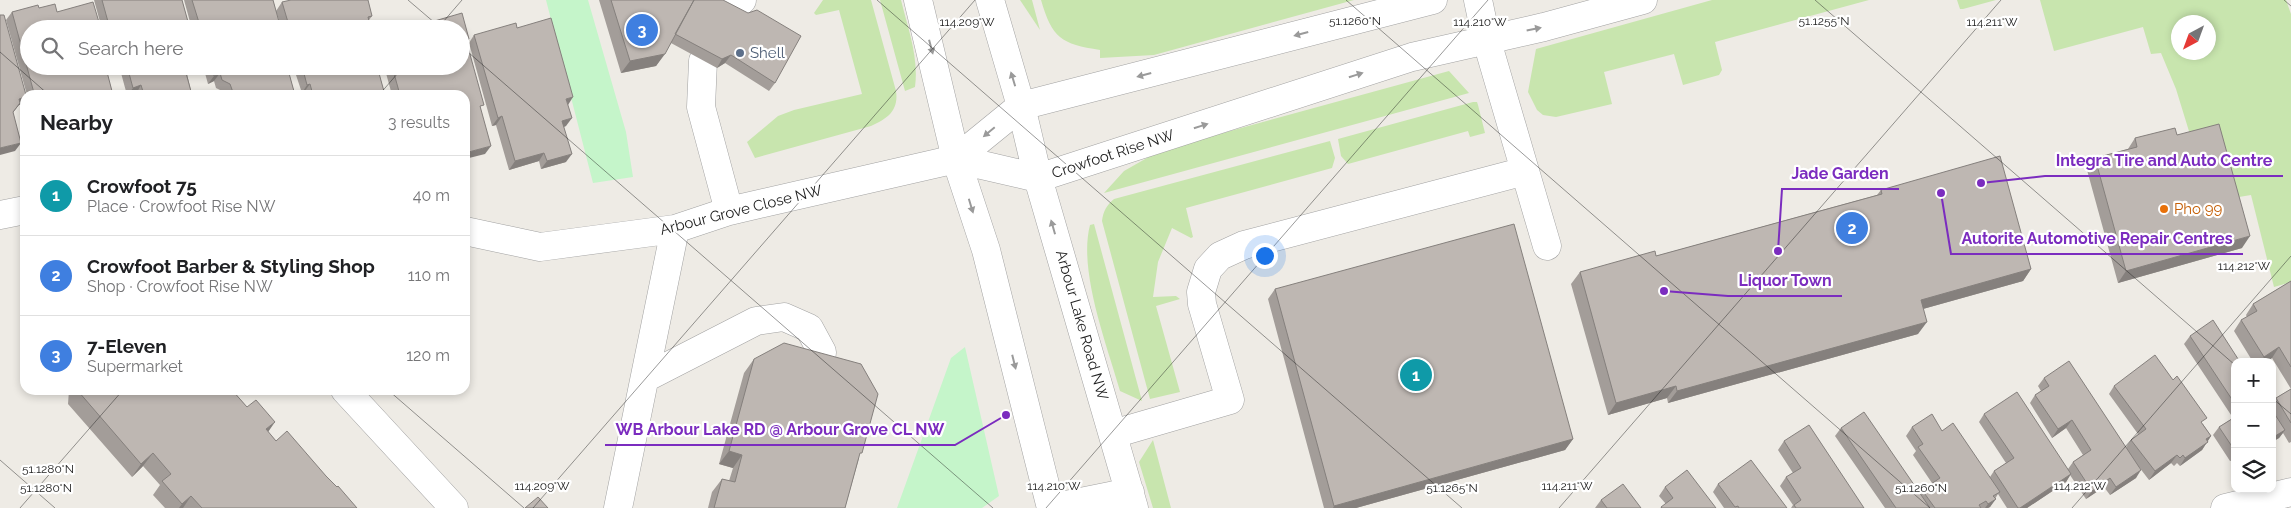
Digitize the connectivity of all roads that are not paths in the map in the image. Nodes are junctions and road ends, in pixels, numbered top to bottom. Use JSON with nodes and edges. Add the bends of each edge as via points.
{"nodes":[{"id":1,"x":918,"y":0,"type":"edge"},
{"id":2,"x":990,"y":0,"type":"edge"},
{"id":3,"x":1433,"y":0,"type":"edge"},
{"id":4,"x":1478,"y":0,"type":"edge"},
{"id":5,"x":1643,"y":0,"type":"edge"},
{"id":6,"x":1486,"y":38,"type":"junction"},
{"id":7,"x":703,"y":61,"type":"edge"},
{"id":8,"x":1021,"y":106,"type":"junction"},
{"id":9,"x":956,"y":159,"type":"junction"},
{"id":10,"x":1525,"y":171,"type":"junction"},
{"id":11,"x":1038,"y":178,"type":"junction"},
{"id":12,"x":20,"y":211,"type":"edge"},
{"id":13,"x":729,"y":211,"type":"junction"},
{"id":14,"x":0,"y":215,"type":"edge"},
{"id":15,"x":675,"y":229,"type":"junction"},
{"id":16,"x":470,"y":232,"type":"edge"},
{"id":17,"x":1547,"y":246,"type":"dead end"},
{"id":18,"x":820,"y":369,"type":"edge"},
{"id":19,"x":645,"y":378,"type":"junction"},
{"id":20,"x":350,"y":395,"type":"edge"},
{"id":21,"x":1114,"y":434,"type":"junction"},
{"id":22,"x":2291,"y":492,"type":"edge"},
{"id":23,"x":1132,"y":500,"type":"edge"},
{"id":24,"x":454,"y":508,"type":"edge"},
{"id":25,"x":618,"y":508,"type":"edge"},
{"id":26,"x":1051,"y":508,"type":"edge"},
{"id":27,"x":2225,"y":508,"type":"edge"}],
"edges":[{"from":1,"to":9,"type":"street","one_way":true},
{"from":8,"to":2,"type":"street","name":"Arbour Lake Road NW","one_way":true},
{"from":3,"to":8,"type":"street","one_way":true},
{"from":4,"to":6,"type":"street"},
{"from":6,"to":5,"type":"street","name":"Crowfoot Rise NW","one_way":true,"via":[[1544,27]]},
{"from":6,"to":10,"type":"street"},
{"from":11,"to":6,"type":"street","name":"Crowfoot Rise NW","one_way":true,"via":[[1412,57]]},
{"from":7,"to":13,"type":"street","via":[[701,107]]},
{"from":8,"to":9,"type":"street","one_way":true},
{"from":8,"to":11,"type":"street","name":"Arbour Lake Road NW"},
{"from":9,"to":11,"type":"street","name":"Crowfoot Rise NW"},
{"from":9,"to":13,"type":"street","name":"Arbour Grove Close NW"},
{"from":9,"to":26,"type":"street","one_way":true,"via":[[986,250]]},
{"from":10,"to":17,"type":"street"},
{"from":10,"to":21,"type":"street","via":[[1244,245],[1220,256],[1204,279],[1202,304],[1230,400]]},
{"from":21,"to":11,"type":"street","name":"Arbour Lake Road NW","one_way":true},
{"from":12,"to":14,"type":"street"},
{"from":13,"to":15,"type":"street","name":"Arbour Grove Close NW"},
{"from":15,"to":16,"type":"street","name":"Arbour Grove Close NW","via":[[540,247]]},
{"from":15,"to":19,"type":"street"},
{"from":18,"to":19,"type":"street","via":[[822,352],[809,328],[784,317],[756,321]]},
{"from":19,"to":25,"type":"street"},
{"from":20,"to":24,"type":"street"},
{"from":21,"to":23,"type":"street","name":"Arbour Lake Road NW"},
{"from":22,"to":27,"type":"street"},
{"from":23,"to":26,"type":"street"}]}
